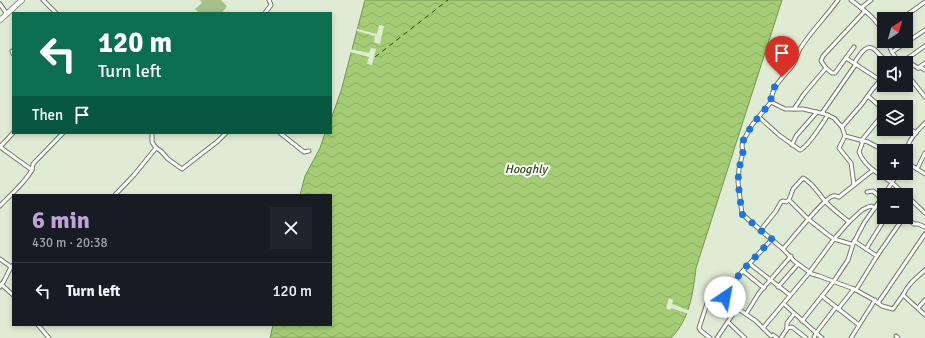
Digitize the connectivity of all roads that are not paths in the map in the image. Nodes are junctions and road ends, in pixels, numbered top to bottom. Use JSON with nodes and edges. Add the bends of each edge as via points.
{"nodes":[{"id":1,"x":22,"y":0,"type":"edge"},
{"id":2,"x":43,"y":0,"type":"edge"},
{"id":3,"x":270,"y":0,"type":"edge"},
{"id":4,"x":838,"y":0,"type":"edge"},
{"id":5,"x":851,"y":0,"type":"edge"},
{"id":6,"x":870,"y":0,"type":"edge"},
{"id":7,"x":925,"y":2,"type":"edge"},
{"id":8,"x":0,"y":4,"type":"edge"},
{"id":9,"x":268,"y":10,"type":"edge"},
{"id":10,"x":863,"y":10,"type":"junction"},
{"id":11,"x":55,"y":12,"type":"edge"},
{"id":12,"x":911,"y":12,"type":"edge"},
{"id":13,"x":7,"y":14,"type":"junction"},
{"id":14,"x":0,"y":20,"type":"edge"},
{"id":15,"x":877,"y":23,"type":"edge"},
{"id":16,"x":925,"y":30,"type":"edge"},
{"id":17,"x":925,"y":46,"type":"edge"},
{"id":18,"x":854,"y":47,"type":"dead end"},
{"id":19,"x":890,"y":48,"type":"edge"},
{"id":20,"x":892,"y":52,"type":"junction"},
{"id":21,"x":881,"y":56,"type":"edge"},
{"id":22,"x":895,"y":56,"type":"edge"},
{"id":23,"x":910,"y":56,"type":"edge"},
{"id":24,"x":846,"y":58,"type":"junction"},
{"id":25,"x":925,"y":63,"type":"edge"},
{"id":26,"x":855,"y":64,"type":"junction"},
{"id":27,"x":913,"y":65,"type":"edge"},
{"id":28,"x":826,"y":68,"type":"junction"},
{"id":29,"x":918,"y":68,"type":"junction"},
{"id":30,"x":925,"y":70,"type":"edge"},
{"id":31,"x":877,"y":78,"type":"edge"},
{"id":32,"x":913,"y":82,"type":"edge"},
{"id":33,"x":877,"y":84,"type":"edge"},
{"id":34,"x":868,"y":96,"type":"junction"},
{"id":35,"x":925,"y":97,"type":"edge"},
{"id":36,"x":771,"y":102,"type":"junction"},
{"id":37,"x":877,"y":104,"type":"edge"},
{"id":38,"x":794,"y":109,"type":"junction"},
{"id":39,"x":817,"y":112,"type":"junction"},
{"id":40,"x":822,"y":113,"type":"junction"},
{"id":41,"x":828,"y":115,"type":"junction"},
{"id":42,"x":759,"y":117,"type":"junction"},
{"id":43,"x":877,"y":121,"type":"edge"},
{"id":44,"x":925,"y":123,"type":"edge"},
{"id":45,"x":842,"y":127,"type":"junction"},
{"id":46,"x":913,"y":131,"type":"edge"},
{"id":47,"x":916,"y":133,"type":"junction"},
{"id":48,"x":12,"y":134,"type":"edge"},
{"id":49,"x":62,"y":134,"type":"edge"},
{"id":50,"x":152,"y":134,"type":"edge"},
{"id":51,"x":225,"y":134,"type":"edge"},
{"id":52,"x":281,"y":134,"type":"edge"},
{"id":53,"x":845,"y":136,"type":"junction"},
{"id":54,"x":862,"y":141,"type":"junction"},
{"id":55,"x":908,"y":144,"type":"edge"},
{"id":56,"x":792,"y":145,"type":"junction"},
{"id":57,"x":877,"y":146,"type":"edge"},
{"id":58,"x":156,"y":148,"type":"junction"},
{"id":59,"x":309,"y":152,"type":"dead end"},
{"id":60,"x":925,"y":153,"type":"edge"},
{"id":61,"x":913,"y":166,"type":"edge"},
{"id":62,"x":917,"y":169,"type":"junction"},
{"id":63,"x":32,"y":170,"type":"junction"},
{"id":64,"x":873,"y":170,"type":"junction"},
{"id":65,"x":925,"y":174,"type":"edge"},
{"id":66,"x":894,"y":180,"type":"edge"},
{"id":67,"x":892,"y":183,"type":"junction"},
{"id":68,"x":854,"y":185,"type":"junction"},
{"id":69,"x":889,"y":188,"type":"edge"},
{"id":70,"x":898,"y":188,"type":"edge"},
{"id":71,"x":867,"y":192,"type":"dead end"},
{"id":72,"x":877,"y":193,"type":"edge"},
{"id":73,"x":13,"y":194,"type":"edge"},
{"id":74,"x":116,"y":194,"type":"edge"},
{"id":75,"x":12,"y":195,"type":"edge"},
{"id":76,"x":789,"y":200,"type":"junction"},
{"id":77,"x":913,"y":201,"type":"edge"},
{"id":78,"x":825,"y":202,"type":"junction"},
{"id":79,"x":877,"y":205,"type":"edge"},
{"id":80,"x":0,"y":206,"type":"edge"},
{"id":81,"x":875,"y":208,"type":"junction"},
{"id":82,"x":925,"y":212,"type":"edge"},
{"id":83,"x":808,"y":219,"type":"junction"},
{"id":84,"x":849,"y":222,"type":"junction"},
{"id":85,"x":913,"y":223,"type":"edge"},
{"id":86,"x":882,"y":224,"type":"edge"},
{"id":87,"x":900,"y":224,"type":"edge"},
{"id":88,"x":925,"y":227,"type":"edge"},
{"id":89,"x":760,"y":230,"type":"junction"},
{"id":90,"x":925,"y":234,"type":"edge"},
{"id":91,"x":834,"y":238,"type":"junction"},
{"id":92,"x":772,"y":239,"type":"junction"},
{"id":93,"x":854,"y":242,"type":"junction"},
{"id":94,"x":784,"y":249,"type":"junction"},
{"id":95,"x":866,"y":249,"type":"junction"},
{"id":96,"x":791,"y":256,"type":"junction"},
{"id":97,"x":877,"y":256,"type":"junction"},
{"id":98,"x":0,"y":259,"type":"edge"},
{"id":99,"x":750,"y":264,"type":"junction"},
{"id":100,"x":798,"y":264,"type":"junction"},
{"id":101,"x":12,"y":266,"type":"edge"},
{"id":102,"x":925,"y":270,"type":"edge"},
{"id":103,"x":743,"y":271,"type":"junction"},
{"id":104,"x":809,"y":273,"type":"junction"},
{"id":105,"x":771,"y":280,"type":"junction"},
{"id":106,"x":834,"y":281,"type":"junction"},
{"id":107,"x":1,"y":286,"type":"edge"},
{"id":108,"x":778,"y":287,"type":"junction"},
{"id":109,"x":764,"y":288,"type":"junction"},
{"id":110,"x":855,"y":289,"type":"junction"},
{"id":111,"x":712,"y":291,"type":"dead end"},
{"id":112,"x":12,"y":294,"type":"edge"},
{"id":113,"x":790,"y":295,"type":"junction"},
{"id":114,"x":903,"y":295,"type":"junction"},
{"id":115,"x":822,"y":296,"type":"junction"},
{"id":116,"x":874,"y":300,"type":"junction"},
{"id":117,"x":925,"y":300,"type":"edge"},
{"id":118,"x":878,"y":303,"type":"junction"},
{"id":119,"x":784,"y":304,"type":"junction"},
{"id":120,"x":738,"y":308,"type":"junction"},
{"id":121,"x":837,"y":308,"type":"junction"},
{"id":122,"x":918,"y":308,"type":"junction"},
{"id":123,"x":746,"y":314,"type":"junction"},
{"id":124,"x":794,"y":314,"type":"junction"},
{"id":125,"x":925,"y":315,"type":"edge"},
{"id":126,"x":802,"y":321,"type":"junction"},
{"id":127,"x":728,"y":322,"type":"junction"},
{"id":128,"x":859,"y":325,"type":"junction"},
{"id":129,"x":39,"y":326,"type":"edge"},
{"id":130,"x":763,"y":328,"type":"junction"},
{"id":131,"x":787,"y":328,"type":"junction"},
{"id":132,"x":816,"y":333,"type":"junction"},
{"id":133,"x":49,"y":338,"type":"edge"},
{"id":134,"x":710,"y":338,"type":"edge"},
{"id":135,"x":717,"y":338,"type":"edge"},
{"id":136,"x":745,"y":338,"type":"edge"},
{"id":137,"x":777,"y":338,"type":"edge"},
{"id":138,"x":781,"y":338,"type":"edge"},
{"id":139,"x":806,"y":338,"type":"edge"},
{"id":140,"x":814,"y":338,"type":"edge"},
{"id":141,"x":822,"y":338,"type":"edge"},
{"id":142,"x":851,"y":338,"type":"edge"}],
"edges":[{"from":1,"to":13,"type":"street"},
{"from":2,"to":11,"type":"street"},
{"from":3,"to":9,"type":"street"},
{"from":4,"to":36,"type":"street","via":[[773,89]]},
{"from":5,"to":10,"type":"street"},
{"from":6,"to":10,"type":"street"},
{"from":7,"to":12,"type":"street"},
{"from":8,"to":13,"type":"street"},
{"from":10,"to":15,"type":"street"},
{"from":10,"to":28,"type":"street","via":[[824,56],[821,61]]},
{"from":13,"to":14,"type":"street"},
{"from":16,"to":20,"type":"street"},
{"from":17,"to":23,"type":"street"},
{"from":18,"to":24,"type":"street"},
{"from":19,"to":20,"type":"street"},
{"from":20,"to":22,"type":"street"},
{"from":21,"to":26,"type":"street","via":[[869,46],[864,49]]},
{"from":24,"to":26,"type":"street"},
{"from":24,"to":28,"type":"street","via":[[835,73]]},
{"from":25,"to":29,"type":"street"},
{"from":26,"to":31,"type":"street"},
{"from":26,"to":40,"type":"street"},
{"from":27,"to":29,"type":"street"},
{"from":28,"to":38,"type":"street"},
{"from":29,"to":30,"type":"street"},
{"from":32,"to":35,"type":"street"},
{"from":33,"to":34,"type":"street"},
{"from":34,"to":37,"type":"street"},
{"from":34,"to":45,"type":"street"},
{"from":36,"to":38,"type":"street"},
{"from":36,"to":42,"type":"street"},
{"from":38,"to":39,"type":"street"},
{"from":39,"to":40,"type":"street"},
{"from":39,"to":56,"type":"street","via":[[796,136]]},
{"from":40,"to":41,"type":"street"},
{"from":41,"to":45,"type":"street"},
{"from":41,"to":56,"type":"street","via":[[803,148],[798,150]]},
{"from":42,"to":56,"type":"street"},
{"from":42,"to":89,"type":"street","via":[[743,141],[738,182],[742,214]]},
{"from":43,"to":54,"type":"street"},
{"from":44,"to":47,"type":"street"},
{"from":45,"to":53,"type":"street"},
{"from":46,"to":47,"type":"street"},
{"from":47,"to":55,"type":"street"},
{"from":48,"to":63,"type":"street","via":[[0,147]]},
{"from":49,"to":63,"type":"street","via":[[33,164]]},
{"from":50,"to":58,"type":"street","via":[[152,142]]},
{"from":51,"to":58,"type":"street","via":[[182,169]]},
{"from":52,"to":59,"type":"street","via":[[304,152]]},
{"from":53,"to":54,"type":"street"},
{"from":53,"to":68,"type":"street","via":[[839,148],[851,163]]},
{"from":54,"to":57,"type":"street"},
{"from":54,"to":64,"type":"street","via":[[859,152]]},
{"from":58,"to":74,"type":"street"},
{"from":60,"to":62,"type":"street"},
{"from":61,"to":62,"type":"street"},
{"from":62,"to":65,"type":"street"},
{"from":63,"to":73,"type":"street"},
{"from":64,"to":67,"type":"street"},
{"from":64,"to":68,"type":"street"},
{"from":66,"to":67,"type":"street"},
{"from":67,"to":69,"type":"street"},
{"from":67,"to":70,"type":"street"},
{"from":68,"to":78,"type":"street","via":[[839,197],[831,196]]},
{"from":71,"to":72,"type":"street"},
{"from":75,"to":80,"type":"street"},
{"from":76,"to":78,"type":"street","via":[[793,189],[803,178],[817,190]]},
{"from":76,"to":83,"type":"street"},
{"from":76,"to":89,"type":"street","via":[[781,202]]},
{"from":77,"to":82,"type":"street"},
{"from":78,"to":83,"type":"street"},
{"from":78,"to":84,"type":"street"},
{"from":79,"to":81,"type":"street"},
{"from":81,"to":84,"type":"street","via":[[871,206],[862,210]]},
{"from":81,"to":93,"type":"street"},
{"from":83,"to":91,"type":"street"},
{"from":83,"to":94,"type":"street"},
{"from":84,"to":91,"type":"street"},
{"from":85,"to":88,"type":"street"},
{"from":86,"to":95,"type":"street"},
{"from":87,"to":97,"type":"street"},
{"from":89,"to":92,"type":"street"},
{"from":90,"to":118,"type":"street"},
{"from":91,"to":93,"type":"street","via":[[851,244]]},
{"from":91,"to":104,"type":"street"},
{"from":92,"to":94,"type":"street"},
{"from":92,"to":99,"type":"street"},
{"from":93,"to":95,"type":"street"},
{"from":93,"to":106,"type":"street","via":[[848,260]]},
{"from":94,"to":96,"type":"street"},
{"from":95,"to":97,"type":"street"},
{"from":96,"to":100,"type":"street"},
{"from":96,"to":105,"type":"street"},
{"from":97,"to":110,"type":"street"},
{"from":98,"to":101,"type":"street"},
{"from":99,"to":103,"type":"street"},
{"from":99,"to":105,"type":"street"},
{"from":100,"to":104,"type":"street"},
{"from":100,"to":108,"type":"street"},
{"from":101,"to":107,"type":"street"},
{"from":102,"to":114,"type":"street","via":[[912,281]]},
{"from":103,"to":109,"type":"street"},
{"from":103,"to":120,"type":"street","via":[[725,297]]},
{"from":104,"to":106,"type":"street"},
{"from":104,"to":113,"type":"street"},
{"from":105,"to":108,"type":"street"},
{"from":105,"to":109,"type":"street"},
{"from":106,"to":110,"type":"street"},
{"from":106,"to":115,"type":"street"},
{"from":107,"to":112,"type":"street"},
{"from":108,"to":113,"type":"street"},
{"from":109,"to":123,"type":"street"},
{"from":110,"to":116,"type":"street"},
{"from":110,"to":121,"type":"street"},
{"from":111,"to":134,"type":"street","via":[[700,328]]},
{"from":113,"to":119,"type":"street"},
{"from":114,"to":118,"type":"street","via":[[893,309]]},
{"from":114,"to":122,"type":"street"},
{"from":115,"to":121,"type":"street"},
{"from":115,"to":126,"type":"street"},
{"from":116,"to":118,"type":"street"},
{"from":116,"to":128,"type":"street"},
{"from":117,"to":122,"type":"street"},
{"from":119,"to":124,"type":"street"},
{"from":119,"to":130,"type":"street"},
{"from":120,"to":123,"type":"street"},
{"from":120,"to":127,"type":"street"},
{"from":121,"to":128,"type":"street"},
{"from":121,"to":132,"type":"street"},
{"from":122,"to":125,"type":"street"},
{"from":123,"to":130,"type":"street"},
{"from":124,"to":126,"type":"street"},
{"from":124,"to":131,"type":"street","via":[[787,323]]},
{"from":126,"to":132,"type":"street"},
{"from":127,"to":135,"type":"street"},
{"from":127,"to":136,"type":"street"},
{"from":128,"to":142,"type":"street"},
{"from":129,"to":133,"type":"street"},
{"from":130,"to":137,"type":"street"},
{"from":131,"to":138,"type":"street"},
{"from":131,"to":139,"type":"street","via":[[792,327]]},
{"from":132,"to":140,"type":"street"},
{"from":132,"to":141,"type":"street"}]}
